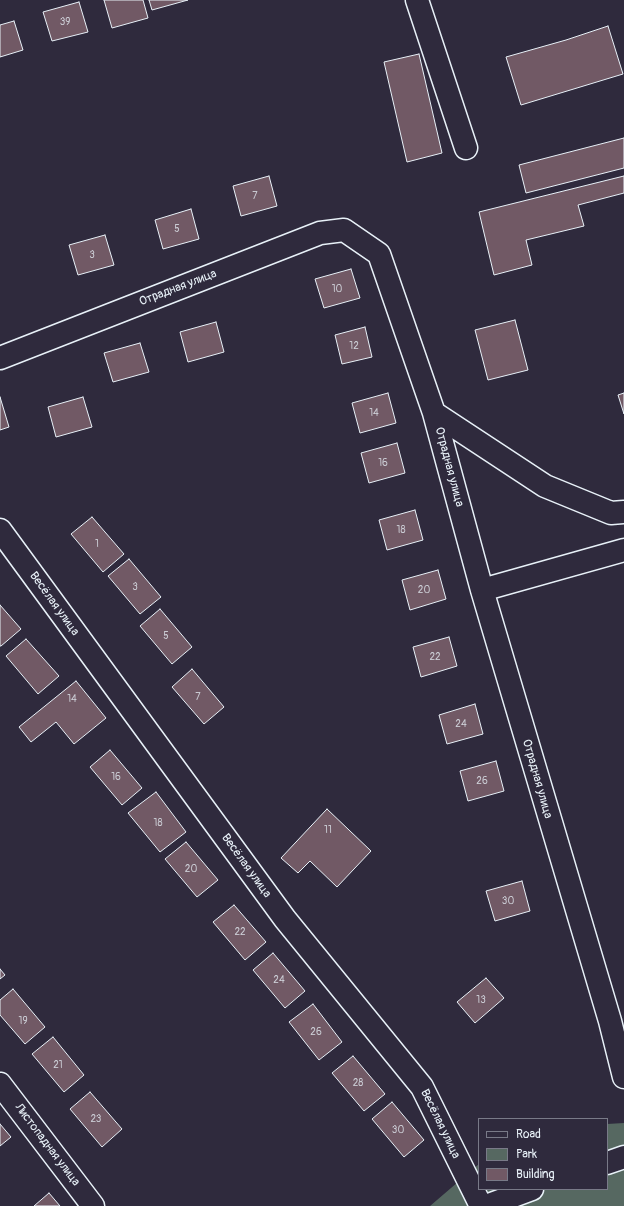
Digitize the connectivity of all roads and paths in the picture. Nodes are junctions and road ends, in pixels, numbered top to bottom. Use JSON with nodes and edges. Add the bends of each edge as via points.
{"nodes":[{"id":1,"x":417,"y":0,"type":"edge"},
{"id":2,"x":466,"y":148,"type":"dead end"},
{"id":3,"x":0,"y":358,"type":"edge"},
{"id":4,"x":434,"y":413,"type":"junction"},
{"id":5,"x":624,"y":512,"type":"edge"},
{"id":6,"x":0,"y":530,"type":"edge"},
{"id":7,"x":624,"y":550,"type":"edge"},
{"id":8,"x":482,"y":590,"type":"junction"},
{"id":9,"x":624,"y":1077,"type":"edge"},
{"id":10,"x":0,"y":1084,"type":"edge"},
{"id":11,"x":624,"y":1157,"type":"edge"},
{"id":12,"x":608,"y":1163,"type":"edge"},
{"id":13,"x":529,"y":1190,"type":"edge"},
{"id":14,"x":93,"y":1206,"type":"edge"},
{"id":15,"x":481,"y":1206,"type":"edge"},
{"id":16,"x":486,"y":1206,"type":"edge"}],
"edges":[{"from":1,"to":2,"type":"street"},
{"from":3,"to":4,"type":"street","name":"Отрадная улица","via":[[320,233],[344,230],[379,254]]},
{"from":4,"to":5,"type":"street","via":[[546,486],[610,513]]},
{"from":4,"to":8,"type":"street","name":"Отрадная улица"},
{"from":6,"to":15,"type":"street","name":"Весёлая улица","via":[[285,919],[422,1087]]},
{"from":7,"to":8,"type":"street"},
{"from":8,"to":9,"type":"street","name":"Отрадная улица","via":[[610,1021]]},
{"from":10,"to":14,"type":"street","name":"Листопадная улица"},
{"from":11,"to":12,"type":"street"},
{"from":13,"to":16,"type":"street"}]}
